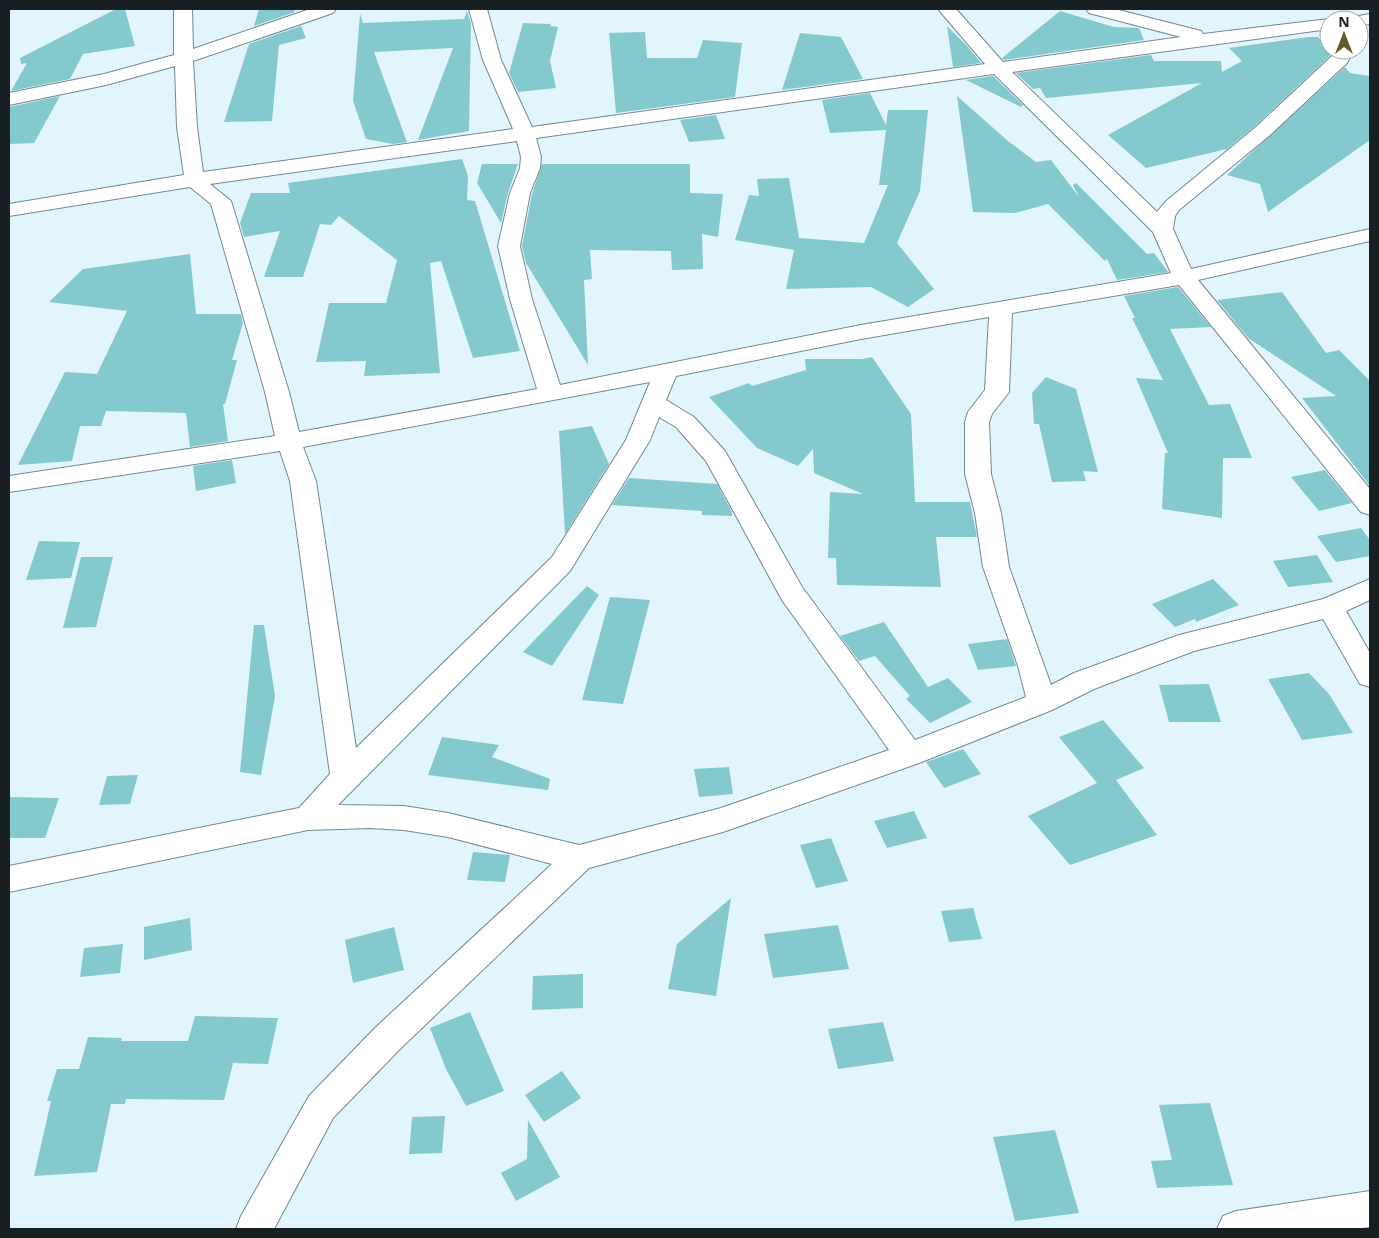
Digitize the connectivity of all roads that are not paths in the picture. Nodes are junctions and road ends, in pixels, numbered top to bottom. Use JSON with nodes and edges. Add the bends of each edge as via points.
{"nodes":[{"id":1,"x":183,"y":9,"type":"edge"},
{"id":2,"x":327,"y":9,"type":"edge"},
{"id":3,"x":478,"y":9,"type":"edge"},
{"id":4,"x":947,"y":9,"type":"edge"},
{"id":5,"x":1095,"y":9,"type":"edge"},
{"id":6,"x":1319,"y":25,"type":"edge"},
{"id":7,"x":1209,"y":38,"type":"junction"},
{"id":8,"x":184,"y":58,"type":"junction"},
{"id":9,"x":1339,"y":60,"type":"edge"},
{"id":10,"x":998,"y":67,"type":"junction"},
{"id":11,"x":9,"y":99,"type":"edge"},
{"id":12,"x":525,"y":133,"type":"junction"},
{"id":13,"x":196,"y":181,"type":"junction"},
{"id":14,"x":9,"y":210,"type":"edge"},
{"id":15,"x":1162,"y":229,"type":"junction"},
{"id":16,"x":1370,"y":235,"type":"edge"},
{"id":17,"x":1184,"y":277,"type":"junction"},
{"id":18,"x":1001,"y":307,"type":"junction"},
{"id":19,"x":666,"y":371,"type":"junction"},
{"id":20,"x":551,"y":394,"type":"junction"},
{"id":21,"x":653,"y":403,"type":"junction"},
{"id":22,"x":289,"y":442,"type":"junction"},
{"id":23,"x":9,"y":484,"type":"edge"},
{"id":24,"x":1370,"y":506,"type":"edge"},
{"id":25,"x":1370,"y":588,"type":"edge"},
{"id":26,"x":1330,"y":607,"type":"junction"},
{"id":27,"x":1370,"y":677,"type":"edge"},
{"id":28,"x":1042,"y":702,"type":"junction"},
{"id":29,"x":909,"y":755,"type":"junction"},
{"id":30,"x":345,"y":777,"type":"junction"},
{"id":31,"x":308,"y":818,"type":"junction"},
{"id":32,"x":579,"y":858,"type":"junction"},
{"id":33,"x":9,"y":879,"type":"edge"},
{"id":34,"x":1370,"y":1209,"type":"edge"},
{"id":35,"x":267,"y":1220,"type":"edge"},
{"id":36,"x":1236,"y":1229,"type":"edge"}],
"edges":[{"from":1,"to":8,"type":"street"},
{"from":2,"to":8,"type":"street"},
{"from":3,"to":12,"type":"street","via":[[492,60]]},
{"from":4,"to":10,"type":"street"},
{"from":5,"to":7,"type":"street"},
{"from":6,"to":7,"type":"street"},
{"from":7,"to":10,"type":"street"},
{"from":8,"to":11,"type":"street","via":[[106,79]]},
{"from":8,"to":13,"type":"street","via":[[189,154]]},
{"from":9,"to":15,"type":"street","via":[[1263,131],[1172,206],[1164,215]]},
{"from":10,"to":12,"type":"street"},
{"from":10,"to":15,"type":"street"},
{"from":12,"to":13,"type":"street"},
{"from":12,"to":20,"type":"street","via":[[531,156],[530,168],[520,193],[509,246],[521,299]]},
{"from":13,"to":14,"type":"street"},
{"from":13,"to":22,"type":"street","via":[[221,201]]},
{"from":15,"to":17,"type":"street"},
{"from":16,"to":17,"type":"street"},
{"from":17,"to":18,"type":"street"},
{"from":17,"to":24,"type":"street"},
{"from":18,"to":19,"type":"street"},
{"from":18,"to":28,"type":"street","via":[[997,392],[976,422],[978,474],[996,567]]},
{"from":19,"to":20,"type":"street"},
{"from":19,"to":21,"type":"street"},
{"from":20,"to":22,"type":"street"},
{"from":21,"to":29,"type":"street","via":[[686,422],[716,457],[792,593]]},
{"from":21,"to":30,"type":"street","via":[[638,440],[561,564]]},
{"from":22,"to":23,"type":"street"},
{"from":22,"to":30,"type":"street","via":[[303,481]]},
{"from":25,"to":26,"type":"street"},
{"from":26,"to":27,"type":"street"},
{"from":26,"to":28,"type":"street","via":[[1189,642],[1084,681]]},
{"from":28,"to":29,"type":"street"},
{"from":29,"to":32,"type":"street","via":[[723,820]]},
{"from":30,"to":31,"type":"street"},
{"from":31,"to":32,"type":"street","via":[[404,818],[448,825]]},
{"from":31,"to":33,"type":"street"},
{"from":32,"to":35,"type":"street","via":[[388,1038],[321,1108]]},
{"from":34,"to":36,"type":"street"}]}
